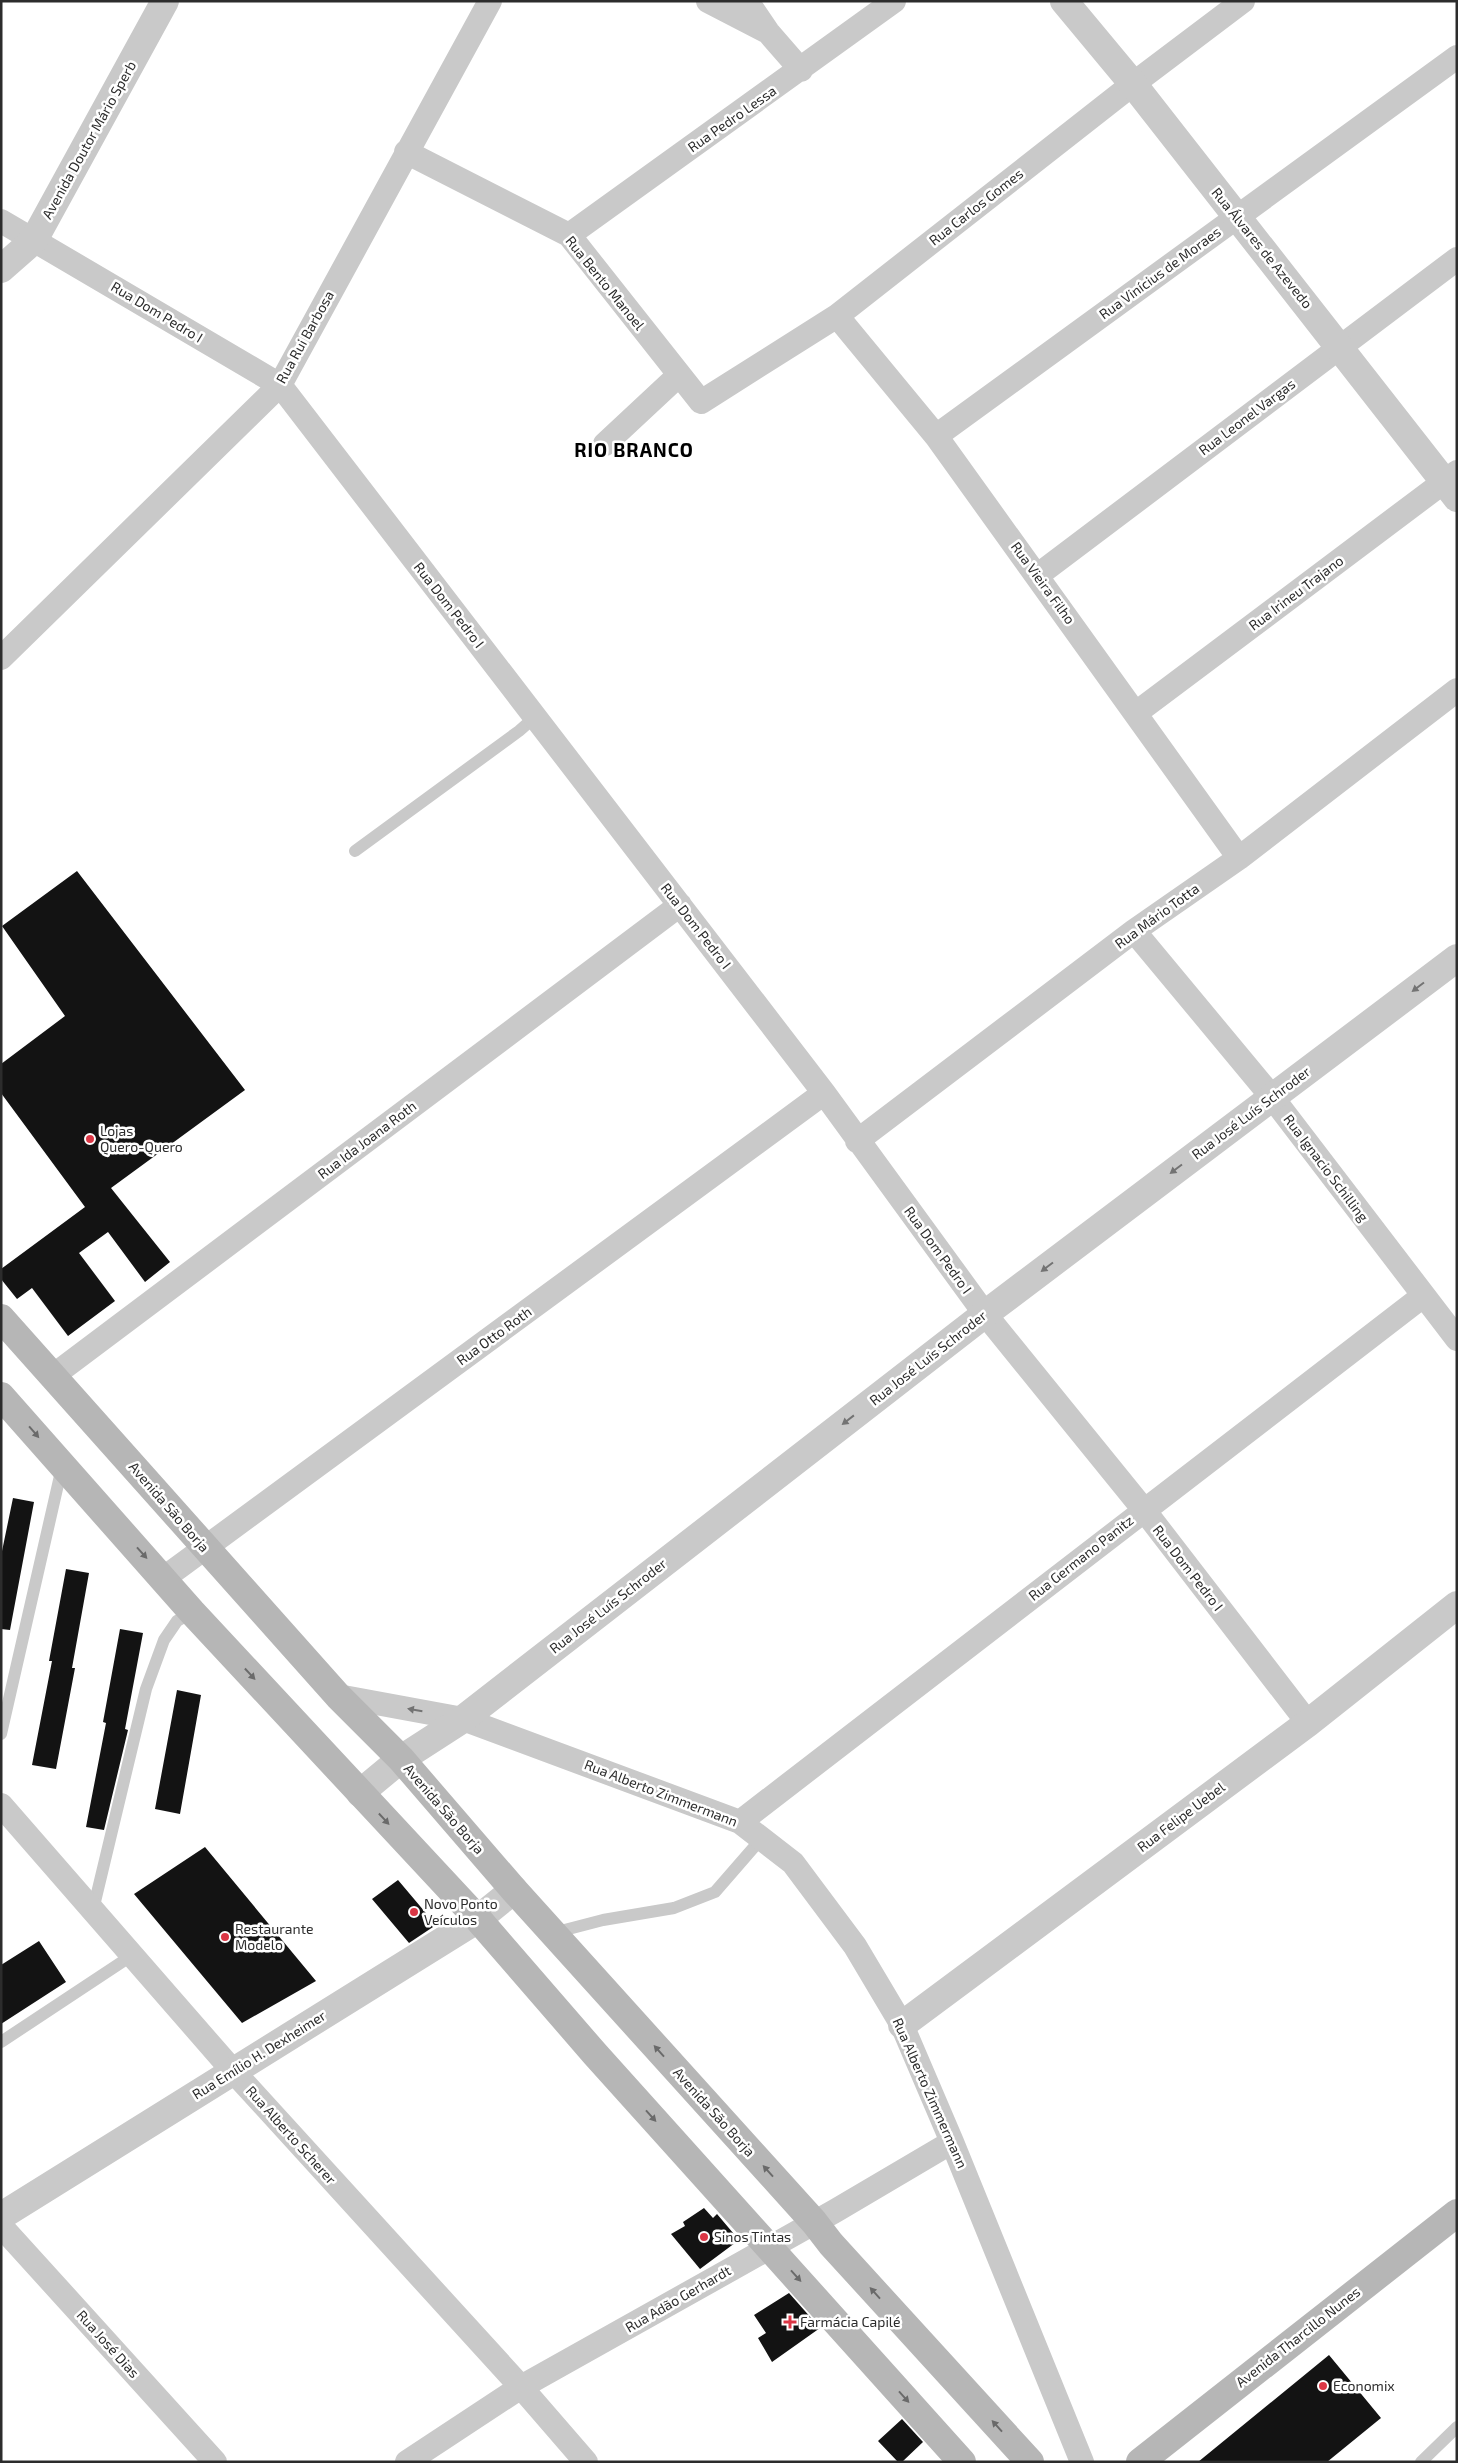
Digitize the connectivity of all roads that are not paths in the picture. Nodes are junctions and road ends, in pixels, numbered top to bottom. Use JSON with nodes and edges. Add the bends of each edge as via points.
{"nodes":[{"id":1,"x":165,"y":1,"type":"edge"},
{"id":2,"x":490,"y":1,"type":"edge"},
{"id":3,"x":708,"y":1,"type":"edge"},
{"id":4,"x":747,"y":1,"type":"edge"},
{"id":5,"x":894,"y":1,"type":"edge"},
{"id":6,"x":1064,"y":1,"type":"edge"},
{"id":7,"x":1243,"y":1,"type":"edge"},
{"id":8,"x":768,"y":32,"type":"junction"},
{"id":9,"x":1457,"y":56,"type":"edge"},
{"id":10,"x":801,"y":70,"type":"junction"},
{"id":11,"x":1133,"y":84,"type":"junction"},
{"id":12,"x":406,"y":152,"type":"junction"},
{"id":13,"x":1237,"y":218,"type":"junction"},
{"id":14,"x":1,"y":221,"type":"edge"},
{"id":15,"x":569,"y":235,"type":"junction"},
{"id":16,"x":34,"y":240,"type":"junction"},
{"id":17,"x":1457,"y":259,"type":"edge"},
{"id":18,"x":1,"y":269,"type":"edge"},
{"id":19,"x":837,"y":316,"type":"junction"},
{"id":20,"x":1340,"y":346,"type":"junction"},
{"id":21,"x":679,"y":375,"type":"junction"},
{"id":22,"x":280,"y":385,"type":"junction"},
{"id":23,"x":700,"y":402,"type":"joint"},
{"id":24,"x":936,"y":436,"type":"junction"},
{"id":25,"x":605,"y":444,"type":"dead end"},
{"id":26,"x":1453,"y":484,"type":"edge"},
{"id":27,"x":1038,"y":576,"type":"junction"},
{"id":28,"x":1,"y":658,"type":"edge"},
{"id":29,"x":1457,"y":690,"type":"edge"},
{"id":30,"x":1136,"y":713,"type":"junction"},
{"id":31,"x":535,"y":717,"type":"junction"},
{"id":32,"x":355,"y":851,"type":"dead end"},
{"id":33,"x":1239,"y":858,"type":"junction"},
{"id":34,"x":680,"y":905,"type":"junction"},
{"id":35,"x":1134,"y":931,"type":"junction"},
{"id":36,"x":1457,"y":958,"type":"edge"},
{"id":37,"x":824,"y":1093,"type":"junction"},
{"id":38,"x":1272,"y":1097,"type":"junction"},
{"id":39,"x":857,"y":1141,"type":"junction"},
{"id":40,"x":1423,"y":1296,"type":"junction"},
{"id":41,"x":985,"y":1314,"type":"junction"},
{"id":42,"x":1,"y":1318,"type":"edge"},
{"id":43,"x":1457,"y":1339,"type":"edge"},
{"id":44,"x":54,"y":1375,"type":"junction"},
{"id":45,"x":1,"y":1396,"type":"edge"},
{"id":46,"x":63,"y":1465,"type":"junction"},
{"id":47,"x":1144,"y":1510,"type":"junction"},
{"id":48,"x":205,"y":1548,"type":"junction"},
{"id":49,"x":164,"y":1578,"type":"junction"},
{"id":50,"x":1457,"y":1606,"type":"edge"},
{"id":51,"x":192,"y":1612,"type":"junction"},
{"id":52,"x":338,"y":1696,"type":"junction"},
{"id":53,"x":463,"y":1718,"type":"junction"},
{"id":54,"x":1308,"y":1723,"type":"junction"},
{"id":55,"x":1,"y":1734,"type":"edge"},
{"id":56,"x":401,"y":1759,"type":"junction"},
{"id":57,"x":360,"y":1793,"type":"junction"},
{"id":58,"x":1,"y":1805,"type":"edge"},
{"id":59,"x":740,"y":1822,"type":"junction"},
{"id":60,"x":762,"y":1838,"type":"junction"},
{"id":61,"x":514,"y":1890,"type":"junction"},
{"id":62,"x":93,"y":1910,"type":"junction"},
{"id":63,"x":478,"y":1919,"type":"junction"},
{"id":64,"x":553,"y":1933,"type":"junction"},
{"id":65,"x":131,"y":1956,"type":"junction"},
{"id":66,"x":902,"y":2025,"type":"junction"},
{"id":67,"x":1,"y":2042,"type":"edge"},
{"id":68,"x":233,"y":2071,"type":"junction"},
{"id":69,"x":952,"y":2142,"type":"junction"},
{"id":70,"x":1457,"y":2213,"type":"edge"},
{"id":71,"x":1,"y":2216,"type":"edge"},
{"id":72,"x":814,"y":2222,"type":"junction"},
{"id":73,"x":1,"y":2226,"type":"edge"},
{"id":74,"x":770,"y":2246,"type":"junction"},
{"id":75,"x":521,"y":2387,"type":"junction"},
{"id":76,"x":1457,"y":2427,"type":"edge"},
{"id":77,"x":215,"y":2462,"type":"edge"},
{"id":78,"x":407,"y":2462,"type":"edge"},
{"id":79,"x":586,"y":2462,"type":"edge"},
{"id":80,"x":962,"y":2462,"type":"edge"},
{"id":81,"x":1030,"y":2462,"type":"edge"},
{"id":82,"x":1082,"y":2462,"type":"edge"},
{"id":83,"x":1140,"y":2462,"type":"edge"},
{"id":84,"x":1421,"y":2462,"type":"edge"}],
"edges":[{"from":1,"to":16,"type":"street","name":"Avenida Doutor Mário Sperb"},
{"from":2,"to":12,"type":"street","name":"Rua Rui Barbosa"},
{"from":3,"to":8,"type":"street"},
{"from":4,"to":8,"type":"street"},
{"from":5,"to":10,"type":"street","name":"Rua Pedro Lessa"},
{"from":6,"to":11,"type":"street","name":"Rua Álvares de Azevedo"},
{"from":7,"to":11,"type":"street","name":"Rua Carlos Gomes"},
{"from":8,"to":10,"type":"street"},
{"from":9,"to":13,"type":"street","name":"Rua Vinícius de Moraes"},
{"from":10,"to":15,"type":"street","name":"Rua Pedro Lessa"},
{"from":11,"to":13,"type":"street","name":"Rua Álvares de Azevedo"},
{"from":11,"to":19,"type":"street","name":"Rua Carlos Gomes"},
{"from":12,"to":15,"type":"street","name":"Rua Bento Manoel"},
{"from":12,"to":22,"type":"street","name":"Rua Rui Barbosa"},
{"from":13,"to":20,"type":"street","name":"Rua Álvares de Azevedo"},
{"from":13,"to":24,"type":"street","name":"Rua Vinícius de Moraes"},
{"from":14,"to":16,"type":"street","name":"Rua Dom Pedro I"},
{"from":15,"to":21,"type":"street","name":"Rua Bento Manoel"},
{"from":16,"to":18,"type":"street","name":"Avenida Doutor Mário Sperb"},
{"from":16,"to":22,"type":"street","name":"Rua Dom Pedro I"},
{"from":17,"to":20,"type":"street","name":"Rua Leonel Vargas"},
{"from":19,"to":23,"type":"street","name":"Rua Carlos Gomes"},
{"from":19,"to":24,"type":"street","name":"Rua Vieira Filho"},
{"from":20,"to":26,"type":"street","name":"Rua Álvares de Azevedo"},
{"from":20,"to":27,"type":"street","name":"Rua Leonel Vargas"},
{"from":21,"to":23,"type":"street","name":"Rua Bento Manoel"},
{"from":21,"to":25,"type":"street"},
{"from":22,"to":28,"type":"street","name":"Rua Rui Barbosa"},
{"from":22,"to":31,"type":"street","name":"Rua Dom Pedro I"},
{"from":24,"to":27,"type":"street","name":"Rua Vieira Filho"},
{"from":26,"to":30,"type":"street","name":"Rua Irineu Trajano"},
{"from":27,"to":30,"type":"street","name":"Rua Vieira Filho"},
{"from":29,"to":33,"type":"street","name":"Rua Mário Totta"},
{"from":30,"to":33,"type":"street","name":"Rua Vieira Filho"},
{"from":31,"to":32,"type":"lane"},
{"from":31,"to":34,"type":"street","name":"Rua Dom Pedro I"},
{"from":33,"to":35,"type":"street","name":"Rua Mário Totta"},
{"from":34,"to":37,"type":"street","name":"Rua Dom Pedro I"},
{"from":34,"to":44,"type":"street","name":"Rua Ida Joana Roth"},
{"from":35,"to":38,"type":"street","name":"Rua Ignacio Schilling"},
{"from":35,"to":39,"type":"street","name":"Rua Mário Totta"},
{"from":36,"to":38,"type":"street","name":"Rua José Luís Schroder","one_way":true},
{"from":37,"to":39,"type":"street","name":"Rua Dom Pedro I"},
{"from":37,"to":48,"type":"street","name":"Rua Otto Roth"},
{"from":38,"to":40,"type":"street","name":"Rua Ignacio Schilling"},
{"from":38,"to":41,"type":"street","name":"Rua José Luís Schroder","one_way":true},
{"from":39,"to":41,"type":"street","name":"Rua Dom Pedro I"},
{"from":40,"to":43,"type":"street","name":"Rua Ignacio Schilling"},
{"from":40,"to":47,"type":"street","name":"Rua Germano Panitz"},
{"from":41,"to":47,"type":"street","name":"Rua Dom Pedro I"},
{"from":41,"to":53,"type":"street","name":"Rua José Luís Schroder","one_way":true},
{"from":42,"to":44,"type":"main road","name":"Avenida São Borja"},
{"from":44,"to":48,"type":"main road","name":"Avenida São Borja"},
{"from":45,"to":46,"type":"main road","one_way":true},
{"from":46,"to":49,"type":"main road","one_way":true},
{"from":46,"to":55,"type":"lane"},
{"from":47,"to":54,"type":"street","name":"Rua Dom Pedro I"},
{"from":47,"to":59,"type":"street","name":"Rua Germano Panitz"},
{"from":48,"to":49,"type":"street","name":"Rua Otto Roth"},
{"from":48,"to":52,"type":"main road","name":"Avenida São Borja"},
{"from":49,"to":51,"type":"main road"},
{"from":50,"to":54,"type":"street","name":"Rua Felipe Uebel"},
{"from":51,"to":57,"type":"main road","one_way":true},
{"from":51,"to":62,"type":"lane","via":[[177,1621],[164,1640],[146,1690]]},
{"from":53,"to":52,"type":"street","name":"Rua Alberto Zimmermann","one_way":true},
{"from":52,"to":56,"type":"main road","name":"Avenida São Borja"},
{"from":53,"to":56,"type":"street","name":"Rua José Luís Schroder"},
{"from":53,"to":59,"type":"street","name":"Rua Alberto Zimmermann"},
{"from":54,"to":66,"type":"street","name":"Rua Felipe Uebel"},
{"from":56,"to":57,"type":"street","name":"Avenida São Borja"},
{"from":56,"to":61,"type":"main road","name":"Avenida São Borja"},
{"from":57,"to":63,"type":"main road","one_way":true},
{"from":58,"to":62,"type":"street","name":"Rua Alberto Scherer"},
{"from":59,"to":60,"type":"street","name":"Rua Alberto Zimmermann"},
{"from":60,"to":64,"type":"lane","via":[[715,1892],[674,1908],[603,1920]]},
{"from":60,"to":66,"type":"street","name":"Rua Alberto Zimmermann","via":[[793,1863],[855,1946]]},
{"from":61,"to":63,"type":"street","name":"Rua Emílio H. Dexheimer"},
{"from":61,"to":64,"type":"main road","name":"Avenida São Borja"},
{"from":62,"to":65,"type":"street","name":"Rua Alberto Scherer"},
{"from":63,"to":68,"type":"street","name":"Rua Emílio H. Dexheimer"},
{"from":63,"to":74,"type":"main road","one_way":true,"via":[[595,2054]]},
{"from":72,"to":64,"type":"main road","name":"Avenida São Borja","one_way":true},
{"from":65,"to":67,"type":"lane"},
{"from":65,"to":68,"type":"street","name":"Rua Alberto Scherer"},
{"from":66,"to":69,"type":"street","name":"Rua Alberto Zimmermann"},
{"from":68,"to":71,"type":"street","name":"Rua Emílio H. Dexheimer"},
{"from":68,"to":75,"type":"street","name":"Rua Alberto Scherer"},
{"from":69,"to":72,"type":"street","name":"Rua Adão Gerhardt"},
{"from":69,"to":82,"type":"street","name":"Rua Alberto Zimmermann"},
{"from":70,"to":83,"type":"main road","name":"Avenida Tharcillo Nunes"},
{"from":72,"to":74,"type":"street","name":"Rua Adão Gerhardt"},
{"from":81,"to":72,"type":"main road","name":"Avenida São Borja","one_way":true},
{"from":73,"to":77,"type":"street","name":"Rua José Dias"},
{"from":74,"to":75,"type":"street","name":"Rua Adão Gerhardt"},
{"from":74,"to":80,"type":"main road","one_way":true},
{"from":75,"to":78,"type":"street","name":"Rua Adão Gerhardt"},
{"from":75,"to":79,"type":"street","name":"Rua Alberto Scherer"},
{"from":76,"to":84,"type":"lane"}]}
